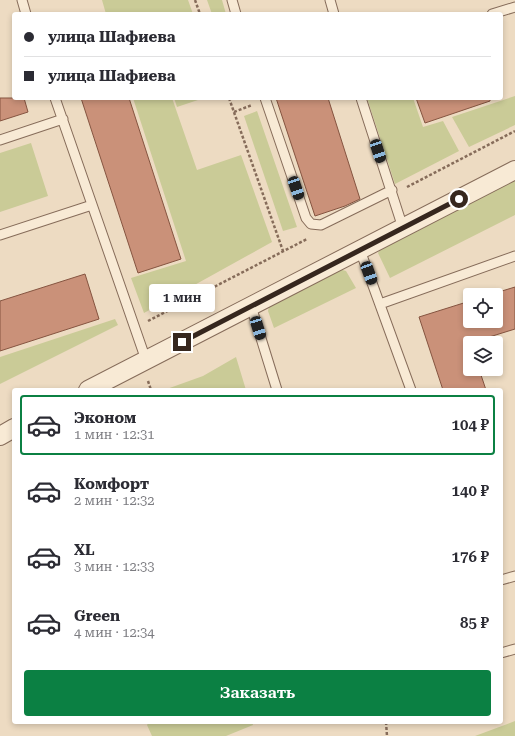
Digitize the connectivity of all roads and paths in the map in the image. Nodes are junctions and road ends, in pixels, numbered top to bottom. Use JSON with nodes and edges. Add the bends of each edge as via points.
{"nodes":[{"id":1,"x":22,"y":0,"type":"edge"},
{"id":2,"x":195,"y":0,"type":"edge"},
{"id":3,"x":232,"y":0,"type":"edge"},
{"id":4,"x":330,"y":0,"type":"edge"},
{"id":5,"x":515,"y":7,"type":"edge"},
{"id":6,"x":25,"y":12,"type":"edge"},
{"id":7,"x":199,"y":12,"type":"edge"},
{"id":8,"x":235,"y":12,"type":"edge"},
{"id":9,"x":333,"y":12,"type":"edge"},
{"id":10,"x":499,"y":12,"type":"edge"},
{"id":11,"x":56,"y":100,"type":"edge"},
{"id":12,"x":230,"y":100,"type":"edge"},
{"id":13,"x":266,"y":100,"type":"edge"},
{"id":14,"x":362,"y":100,"type":"edge"},
{"id":15,"x":63,"y":119,"type":"junction"},
{"id":16,"x":0,"y":140,"type":"edge"},
{"id":17,"x":515,"y":170,"type":"edge"},
{"id":18,"x":392,"y":190,"type":"junction"},
{"id":19,"x":92,"y":205,"type":"junction"},
{"id":20,"x":403,"y":228,"type":"junction"},
{"id":21,"x":0,"y":235,"type":"edge"},
{"id":22,"x":360,"y":250,"type":"junction"},
{"id":23,"x":283,"y":251,"type":"dead end"},
{"id":24,"x":515,"y":256,"type":"edge"},
{"id":25,"x":380,"y":304,"type":"junction"},
{"id":26,"x":251,"y":306,"type":"junction"},
{"id":27,"x":146,"y":360,"type":"junction"},
{"id":28,"x":92,"y":388,"type":"edge"},
{"id":29,"x":276,"y":388,"type":"edge"},
{"id":30,"x":410,"y":388,"type":"edge"},
{"id":31,"x":12,"y":429,"type":"edge"},
{"id":32,"x":0,"y":436,"type":"edge"},
{"id":33,"x":515,"y":576,"type":"edge"},
{"id":34,"x":503,"y":579,"type":"edge"},
{"id":35,"x":515,"y":649,"type":"edge"},
{"id":36,"x":503,"y":652,"type":"edge"},
{"id":37,"x":386,"y":724,"type":"edge"},
{"id":38,"x":387,"y":736,"type":"edge"}],
"edges":[{"from":1,"to":6,"type":"lane"},
{"from":2,"to":7,"type":"path"},
{"from":3,"to":8,"type":"lane"},
{"from":4,"to":9,"type":"lane"},
{"from":5,"to":10,"type":"lane"},
{"from":11,"to":15,"type":"lane"},
{"from":12,"to":23,"type":"path"},
{"from":13,"to":18,"type":"lane","via":[[306,218],[311,224],[320,225]]},
{"from":14,"to":18,"type":"lane"},
{"from":15,"to":16,"type":"lane"},
{"from":15,"to":19,"type":"lane"},
{"from":17,"to":20,"type":"street"},
{"from":18,"to":20,"type":"lane"},
{"from":19,"to":21,"type":"lane"},
{"from":19,"to":27,"type":"lane"},
{"from":20,"to":22,"type":"street"},
{"from":22,"to":25,"type":"lane"},
{"from":22,"to":26,"type":"street"},
{"from":24,"to":25,"type":"lane"},
{"from":25,"to":30,"type":"lane"},
{"from":26,"to":27,"type":"street"},
{"from":26,"to":29,"type":"lane"},
{"from":27,"to":28,"type":"street"},
{"from":31,"to":32,"type":"street"},
{"from":33,"to":34,"type":"lane"},
{"from":35,"to":36,"type":"lane"},
{"from":37,"to":38,"type":"path"}]}
